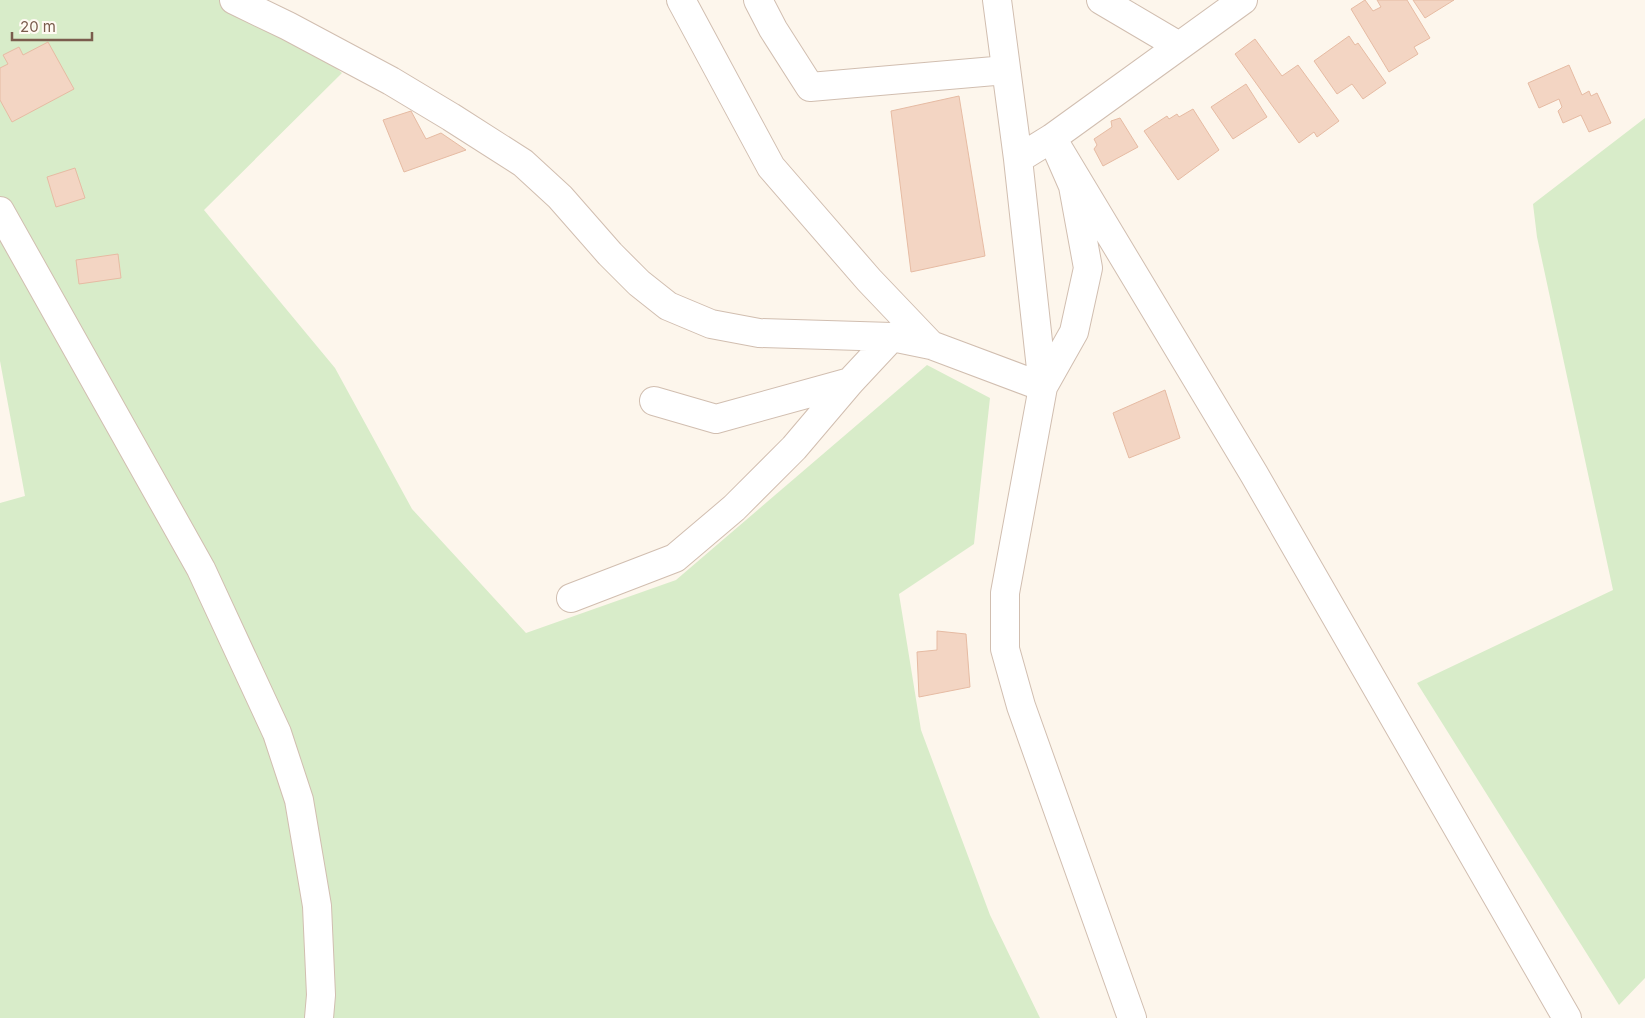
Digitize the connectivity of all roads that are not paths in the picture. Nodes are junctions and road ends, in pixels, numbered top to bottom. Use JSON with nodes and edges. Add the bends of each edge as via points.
{"nodes":[{"id":1,"x":234,"y":0,"type":"edge"},
{"id":2,"x":681,"y":0,"type":"edge"},
{"id":3,"x":758,"y":0,"type":"edge"},
{"id":4,"x":997,"y":0,"type":"edge"},
{"id":5,"x":1101,"y":0,"type":"edge"},
{"id":6,"x":1241,"y":1,"type":"edge"},
{"id":7,"x":1179,"y":46,"type":"junction"},
{"id":8,"x":1006,"y":70,"type":"junction"},
{"id":9,"x":1052,"y":138,"type":"junction"},
{"id":10,"x":1018,"y":159,"type":"junction"},
{"id":11,"x":0,"y":211,"type":"edge"},
{"id":12,"x":892,"y":337,"type":"junction"},
{"id":13,"x":932,"y":345,"type":"junction"},
{"id":14,"x":850,"y":382,"type":"junction"},
{"id":15,"x":1043,"y":387,"type":"junction"},
{"id":16,"x":654,"y":401,"type":"dead end"},
{"id":17,"x":571,"y":598,"type":"dead end"},
{"id":18,"x":319,"y":1018,"type":"edge"},
{"id":19,"x":1132,"y":1018,"type":"edge"},
{"id":20,"x":1567,"y":1018,"type":"edge"}],
"edges":[{"from":1,"to":12,"type":"street","via":[[391,81],[523,163],[560,197],[639,283],[668,306],[711,324],[758,333]]},
{"from":2,"to":13,"type":"street","via":[[771,167],[869,280]]},
{"from":3,"to":8,"type":"street","via":[[810,88]]},
{"from":4,"to":8,"type":"street"},
{"from":5,"to":7,"type":"street"},
{"from":6,"to":7,"type":"street"},
{"from":7,"to":9,"type":"street"},
{"from":8,"to":10,"type":"street"},
{"from":9,"to":10,"type":"street"},
{"from":9,"to":15,"type":"street","via":[[1073,186],[1088,268],[1074,332]]},
{"from":9,"to":20,"type":"street","via":[[1254,474]]},
{"from":10,"to":15,"type":"street"},
{"from":11,"to":18,"type":"street","via":[[201,569],[277,733],[299,800],[317,906]]},
{"from":12,"to":13,"type":"street"},
{"from":12,"to":14,"type":"street"},
{"from":13,"to":15,"type":"street"},
{"from":14,"to":16,"type":"street","via":[[716,419]]},
{"from":14,"to":17,"type":"street","via":[[794,448],[734,508],[675,558]]},
{"from":15,"to":19,"type":"street","via":[[1004,593],[1005,649],[1021,706]]}]}
